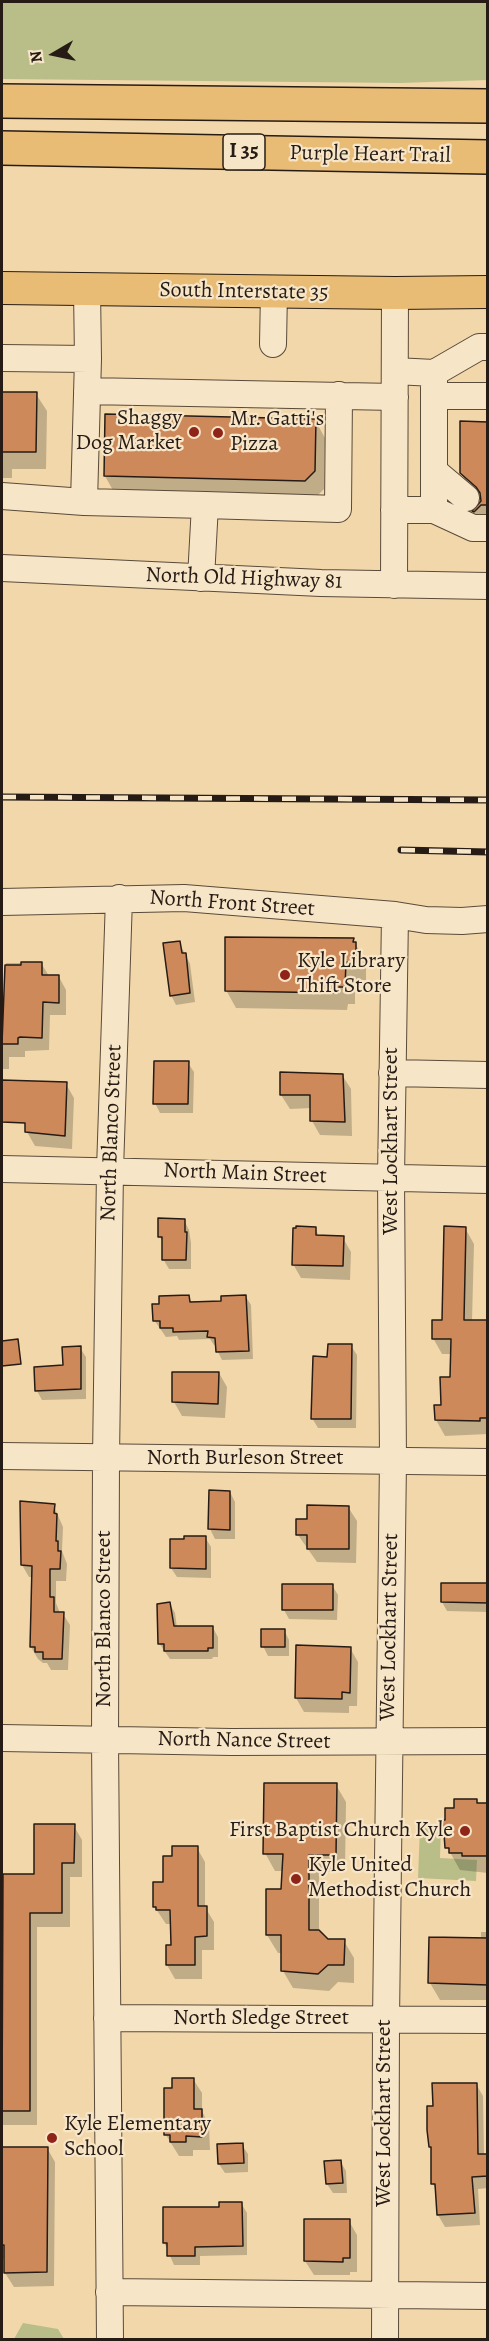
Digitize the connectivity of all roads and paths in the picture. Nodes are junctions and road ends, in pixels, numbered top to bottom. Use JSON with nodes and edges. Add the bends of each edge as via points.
{"nodes":[{"id":1,"x":2,"y":101,"type":"edge"},
{"id":2,"x":488,"y":106,"type":"edge"},
{"id":3,"x":2,"y":148,"type":"edge"},
{"id":4,"x":488,"y":157,"type":"edge"},
{"id":5,"x":2,"y":288,"type":"edge"},
{"id":6,"x":87,"y":290,"type":"junction"},
{"id":7,"x":274,"y":292,"type":"junction"},
{"id":8,"x":488,"y":292,"type":"edge"},
{"id":9,"x":395,"y":293,"type":"junction"},
{"id":10,"x":273,"y":344,"type":"dead end"},
{"id":11,"x":483,"y":347,"type":"edge"},
{"id":12,"x":2,"y":358,"type":"edge"},
{"id":13,"x":88,"y":359,"type":"junction"},
{"id":14,"x":395,"y":371,"type":"junction"},
{"id":15,"x":435,"y":385,"type":"junction"},
{"id":16,"x":87,"y":391,"type":"junction"},
{"id":17,"x":339,"y":395,"type":"junction"},
{"id":18,"x":488,"y":396,"type":"edge"},
{"id":19,"x":395,"y":397,"type":"junction"},
{"id":20,"x":434,"y":471,"type":"junction"},
{"id":21,"x":2,"y":496,"type":"edge"},
{"id":22,"x":84,"y":502,"type":"junction"},
{"id":23,"x":205,"y":505,"type":"junction"},
{"id":24,"x":394,"y":510,"type":"junction"},
{"id":25,"x":434,"y":510,"type":"junction"},
{"id":26,"x":479,"y":514,"type":"edge"},
{"id":27,"x":2,"y":568,"type":"edge"},
{"id":28,"x":201,"y":578,"type":"junction"},
{"id":29,"x":394,"y":585,"type":"junction"},
{"id":30,"x":488,"y":586,"type":"edge"},
{"id":31,"x":119,"y":898,"type":"junction"},
{"id":32,"x":2,"y":902,"type":"edge"},
{"id":33,"x":395,"y":915,"type":"junction"},
{"id":34,"x":488,"y":919,"type":"edge"},
{"id":35,"x":462,"y":921,"type":"junction"},
{"id":36,"x":488,"y":926,"type":"edge"},
{"id":37,"x":392,"y":1073,"type":"junction"},
{"id":38,"x":488,"y":1075,"type":"edge"},
{"id":39,"x":2,"y":1169,"type":"edge"},
{"id":40,"x":110,"y":1170,"type":"junction"},
{"id":41,"x":391,"y":1178,"type":"junction"},
{"id":42,"x":488,"y":1180,"type":"edge"},
{"id":43,"x":2,"y":1456,"type":"edge"},
{"id":44,"x":106,"y":1458,"type":"junction"},
{"id":45,"x":393,"y":1460,"type":"junction"},
{"id":46,"x":488,"y":1462,"type":"edge"},
{"id":47,"x":2,"y":1738,"type":"edge"},
{"id":48,"x":105,"y":1740,"type":"junction"},
{"id":49,"x":388,"y":1742,"type":"junction"},
{"id":50,"x":488,"y":1742,"type":"edge"},
{"id":51,"x":107,"y":2018,"type":"junction"},
{"id":52,"x":386,"y":2020,"type":"junction"},
{"id":53,"x":488,"y":2020,"type":"edge"},
{"id":54,"x":110,"y":2292,"type":"junction"},
{"id":55,"x":488,"y":2296,"type":"edge"},
{"id":56,"x":385,"y":2297,"type":"junction"},
{"id":57,"x":110,"y":2340,"type":"edge"},
{"id":58,"x":385,"y":2340,"type":"edge"}],
"edges":[{"from":1,"to":2,"type":"highway","number":"I 35"},
{"from":3,"to":4,"type":"highway","name":"Purple Heart Trail","number":"I 35"},
{"from":5,"to":6,"type":"main road","name":"South Interstate 35"},
{"from":6,"to":7,"type":"main road","name":"South Interstate 35"},
{"from":6,"to":13,"type":"street"},
{"from":7,"to":9,"type":"main road","name":"South Interstate 35"},
{"from":7,"to":10,"type":"street"},
{"from":8,"to":9,"type":"main road","name":"South Interstate 35"},
{"from":9,"to":14,"type":"street"},
{"from":11,"to":15,"type":"street"},
{"from":12,"to":13,"type":"street"},
{"from":13,"to":16,"type":"street"},
{"from":14,"to":15,"type":"street"},
{"from":14,"to":19,"type":"street"},
{"from":15,"to":18,"type":"street"},
{"from":15,"to":20,"type":"street"},
{"from":16,"to":17,"type":"street"},
{"from":16,"to":22,"type":"street"},
{"from":17,"to":19,"type":"street"},
{"from":17,"to":23,"type":"street","via":[[338,509]]},
{"from":19,"to":24,"type":"street"},
{"from":20,"to":25,"type":"street"},
{"from":20,"to":26,"type":"street"},
{"from":21,"to":22,"type":"street"},
{"from":22,"to":23,"type":"street"},
{"from":23,"to":28,"type":"street"},
{"from":24,"to":25,"type":"street"},
{"from":24,"to":29,"type":"street"},
{"from":25,"to":26,"type":"street","via":[[473,528]]},
{"from":27,"to":28,"type":"street","name":"North Old Highway 81"},
{"from":28,"to":29,"type":"street","name":"North Old Highway 81"},
{"from":29,"to":30,"type":"street","name":"North Old Highway 81"},
{"from":31,"to":32,"type":"street","name":"North Front Street"},
{"from":31,"to":33,"type":"street","name":"North Front Street","via":[[184,898]]},
{"from":31,"to":40,"type":"street","name":"North Blanco Street"},
{"from":33,"to":35,"type":"street","name":"North Front Street"},
{"from":33,"to":37,"type":"street","name":"West Lockhart Street"},
{"from":34,"to":35,"type":"street","name":"North Front Street"},
{"from":35,"to":36,"type":"street","name":"North Front Street"},
{"from":37,"to":38,"type":"street"},
{"from":37,"to":41,"type":"street","name":"West Lockhart Street"},
{"from":39,"to":40,"type":"street","name":"North Main Street"},
{"from":40,"to":41,"type":"street","name":"North Main Street"},
{"from":40,"to":44,"type":"street","name":"North Blanco Street"},
{"from":41,"to":42,"type":"street","name":"North Main Street"},
{"from":41,"to":45,"type":"street","name":"West Lockhart Street"},
{"from":43,"to":44,"type":"street","name":"North Burleson Street"},
{"from":44,"to":45,"type":"street","name":"North Burleson Street"},
{"from":44,"to":48,"type":"street","name":"North Blanco Street"},
{"from":45,"to":46,"type":"street","name":"North Burleson Street"},
{"from":45,"to":49,"type":"street","name":"West Lockhart Street"},
{"from":47,"to":48,"type":"street","name":"North Nance Street"},
{"from":48,"to":49,"type":"street","name":"North Nance Street"},
{"from":48,"to":51,"type":"street","name":"North Blanco Street"},
{"from":49,"to":50,"type":"street","name":"North Nance Street"},
{"from":49,"to":52,"type":"street","name":"West Lockhart Street"},
{"from":51,"to":52,"type":"street","name":"North Sledge Street"},
{"from":51,"to":54,"type":"street","name":"North Blanco Street"},
{"from":52,"to":53,"type":"street","name":"North Sledge Street"},
{"from":52,"to":56,"type":"street","name":"West Lockhart Street"},
{"from":54,"to":56,"type":"street"},
{"from":54,"to":57,"type":"street","name":"North Blanco Street"},
{"from":55,"to":56,"type":"street"},
{"from":56,"to":58,"type":"street","name":"West Lockhart Street"}]}
